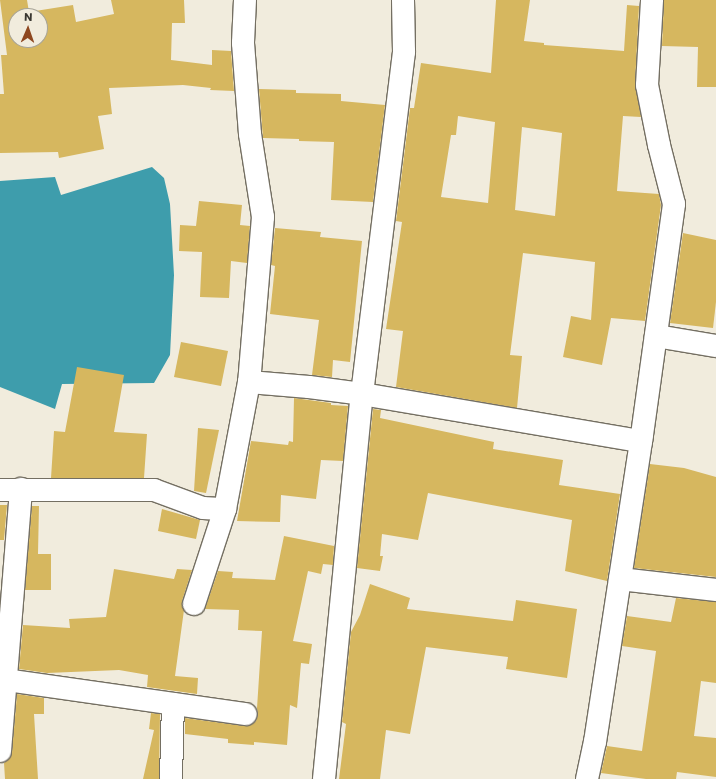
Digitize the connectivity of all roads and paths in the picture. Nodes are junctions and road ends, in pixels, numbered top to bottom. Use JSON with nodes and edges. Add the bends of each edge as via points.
{"nodes":[{"id":1,"x":245,"y":0,"type":"edge"},
{"id":2,"x":403,"y":0,"type":"edge"},
{"id":3,"x":652,"y":0,"type":"edge"},
{"id":4,"x":656,"y":336,"type":"junction"},
{"id":5,"x":716,"y":346,"type":"edge"},
{"id":6,"x":249,"y":382,"type":"junction"},
{"id":7,"x":362,"y":394,"type":"junction"},
{"id":8,"x":641,"y":441,"type":"junction"},
{"id":9,"x":10,"y":490,"type":"edge"},
{"id":10,"x":225,"y":509,"type":"junction"},
{"id":11,"x":620,"y":579,"type":"junction"},
{"id":12,"x":716,"y":590,"type":"edge"},
{"id":13,"x":194,"y":604,"type":"dead end"},
{"id":14,"x":6,"y":680,"type":"junction"},
{"id":15,"x":173,"y":704,"type":"junction"},
{"id":16,"x":246,"y":714,"type":"dead end"},
{"id":17,"x":0,"y":751,"type":"edge"},
{"id":18,"x":591,"y":778,"type":"edge"},
{"id":19,"x":171,"y":779,"type":"edge"},
{"id":20,"x":324,"y":779,"type":"edge"}],
"edges":[{"from":1,"to":6,"type":"street","via":[[243,43],[250,134],[263,217]]},
{"from":2,"to":7,"type":"street","via":[[404,52]]},
{"from":3,"to":4,"type":"street","via":[[647,85],[674,204]]},
{"from":4,"to":5,"type":"street"},
{"from":4,"to":8,"type":"street"},
{"from":6,"to":7,"type":"street","via":[[309,386]]},
{"from":6,"to":10,"type":"street"},
{"from":7,"to":8,"type":"street"},
{"from":7,"to":20,"type":"street"},
{"from":8,"to":11,"type":"street"},
{"from":9,"to":10,"type":"street","via":[[154,490],[203,508]]},
{"from":9,"to":14,"type":"street"},
{"from":10,"to":13,"type":"street"},
{"from":11,"to":12,"type":"street"},
{"from":11,"to":18,"type":"street"},
{"from":14,"to":15,"type":"street"},
{"from":14,"to":17,"type":"street"},
{"from":15,"to":16,"type":"street"},
{"from":15,"to":19,"type":"street"}]}
